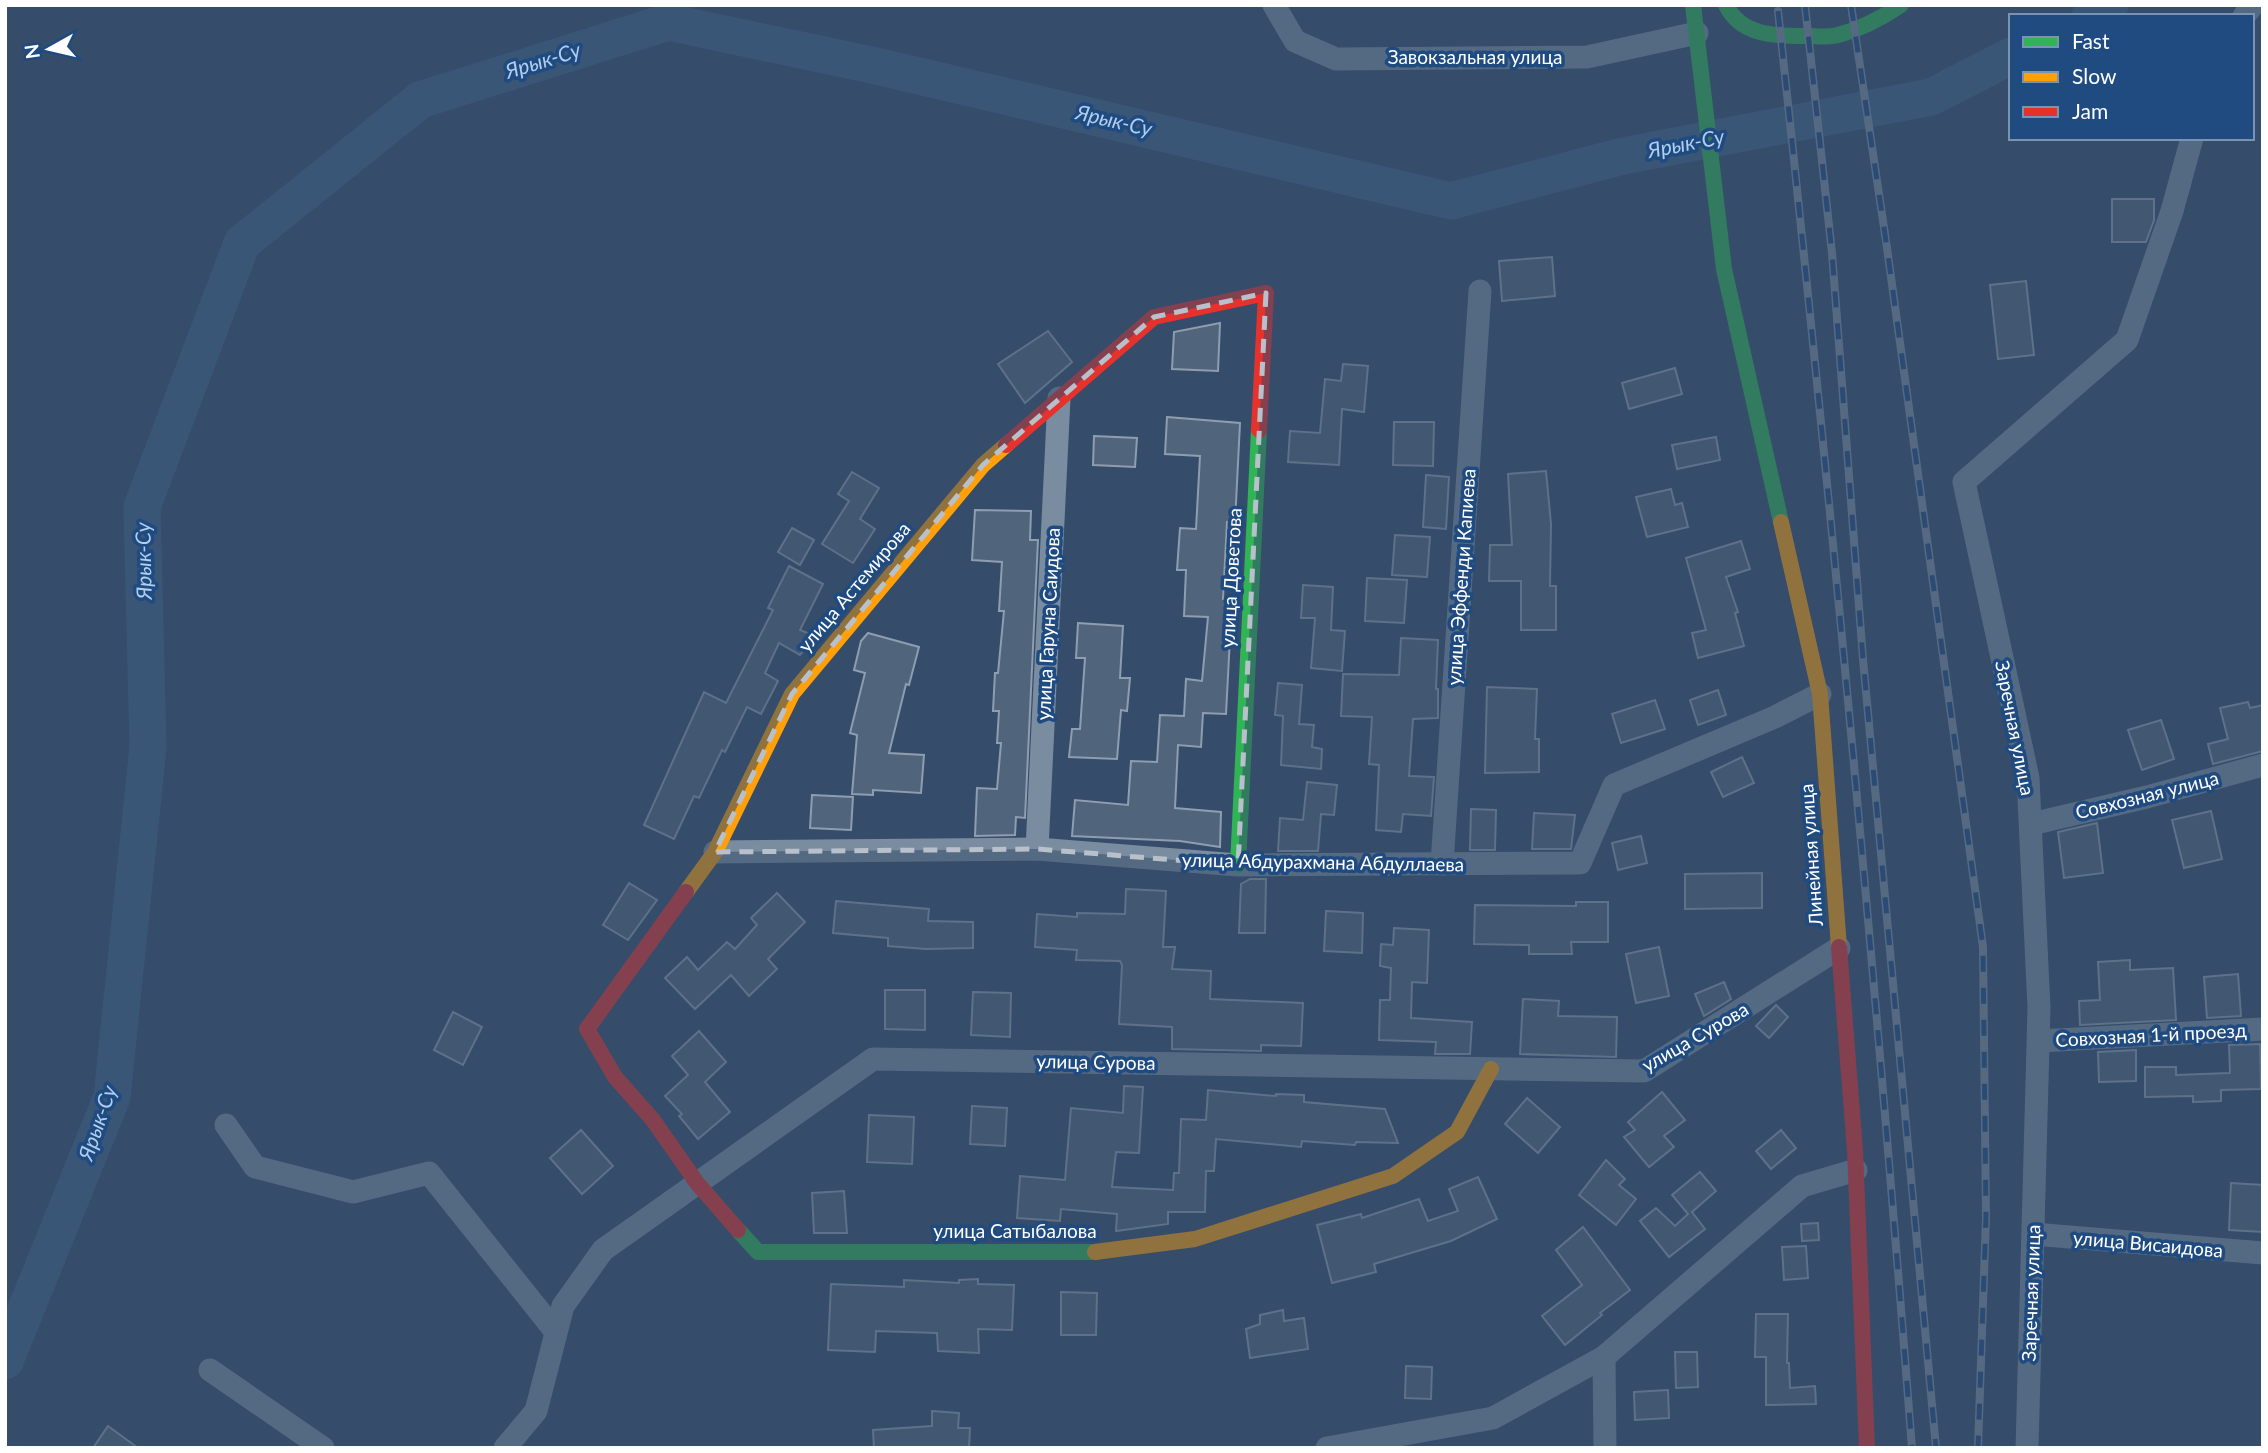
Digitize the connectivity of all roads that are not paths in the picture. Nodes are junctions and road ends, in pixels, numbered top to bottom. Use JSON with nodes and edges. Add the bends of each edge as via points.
{"nodes":[{"id":1,"x":1274,"y":5,"type":"edge"},
{"id":2,"x":1693,"y":5,"type":"edge"},
{"id":3,"x":1726,"y":5,"type":"edge"},
{"id":4,"x":1901,"y":5,"type":"edge"},
{"id":5,"x":1697,"y":33,"type":"junction"},
{"id":6,"x":2191,"y":140,"type":"edge"},
{"id":7,"x":1480,"y":291,"type":"dead end"},
{"id":8,"x":1266,"y":293,"type":"joint"},
{"id":9,"x":1059,"y":398,"type":"junction"},
{"id":10,"x":1820,"y":694,"type":"junction"},
{"id":11,"x":2263,"y":765,"type":"edge"},
{"id":12,"x":2031,"y":824,"type":"junction"},
{"id":13,"x":1037,"y":849,"type":"junction"},
{"id":14,"x":715,"y":852,"type":"junction"},
{"id":15,"x":1442,"y":863,"type":"junction"},
{"id":16,"x":1238,"y":865,"type":"junction"},
{"id":17,"x":1839,"y":948,"type":"junction"},
{"id":18,"x":2263,"y":1029,"type":"edge"},
{"id":19,"x":587,"y":1030,"type":"joint"},
{"id":20,"x":2039,"y":1041,"type":"junction"},
{"id":21,"x":1491,"y":1069,"type":"junction"},
{"id":22,"x":226,"y":1125,"type":"dead end"},
{"id":23,"x":1856,"y":1170,"type":"junction"},
{"id":24,"x":697,"y":1183,"type":"junction"},
{"id":25,"x":2033,"y":1234,"type":"junction"},
{"id":26,"x":2263,"y":1253,"type":"edge"},
{"id":27,"x":556,"y":1332,"type":"junction"},
{"id":28,"x":1604,"y":1357,"type":"junction"},
{"id":29,"x":211,"y":1370,"type":"dead end"},
{"id":30,"x":1389,"y":1443,"type":"edge"},
{"id":31,"x":323,"y":1448,"type":"edge"},
{"id":32,"x":505,"y":1448,"type":"edge"},
{"id":33,"x":1327,"y":1448,"type":"edge"},
{"id":34,"x":1605,"y":1448,"type":"edge"},
{"id":35,"x":1867,"y":1448,"type":"edge"},
{"id":36,"x":2027,"y":1448,"type":"edge"}],
"edges":[{"from":1,"to":5,"type":"street","name":"Завокзальная улица","via":[[1296,41],[1336,58],[1587,57]]},
{"from":2,"to":5,"type":"street","name":"Линейная улица"},
{"from":3,"to":4,"type":"street","via":[[1729,15],[1749,29],[1775,36],[1835,36],[1881,19]]},
{"from":5,"to":10,"type":"street","name":"Линейная улица","via":[[1724,269]]},
{"from":6,"to":12,"type":"street","name":"Заречная улица","via":[[2127,340],[1964,482],[2028,778]]},
{"from":7,"to":15,"type":"street","name":"улица Эффенди Капиева"},
{"from":8,"to":9,"type":"street","name":"улица Астемирова","via":[[1154,317]]},
{"from":8,"to":16,"type":"street","name":"улица Доветова"},
{"from":9,"to":13,"type":"street","name":"улица Гаруна Саидова"},
{"from":9,"to":14,"type":"street","name":"улица Астемирова","via":[[983,465],[792,694]]},
{"from":10,"to":15,"type":"street","name":"улица Абдурахмана Абдуллаева","via":[[1614,785],[1580,863]]},
{"from":10,"to":17,"type":"street","name":"Линейная улица"},
{"from":11,"to":12,"type":"street","name":"Совхозная улица"},
{"from":12,"to":20,"type":"street","name":"Заречная улица"},
{"from":13,"to":14,"type":"street","name":"улица Абдурахмана Абдуллаева"},
{"from":13,"to":16,"type":"street","name":"улица Абдурахмана Абдуллаева"},
{"from":14,"to":19,"type":"street","name":"улица Астемирова"},
{"from":15,"to":16,"type":"street","name":"улица Абдурахмана Абдуллаева"},
{"from":17,"to":21,"type":"street","name":"улица Сурова","via":[[1644,1071]]},
{"from":17,"to":23,"type":"street","name":"Линейная улица"},
{"from":18,"to":20,"type":"street","name":"Совхозная 1-й проезд"},
{"from":19,"to":24,"type":"street","name":"улица Сатыбалова","via":[[615,1077],[653,1120]]},
{"from":20,"to":25,"type":"street","name":"Заречная улица"},
{"from":21,"to":24,"type":"street","name":"улица Сурова","via":[[873,1059]]},
{"from":21,"to":24,"type":"street","name":"улица Сатыбалова","via":[[1457,1132],[1393,1177],[1195,1239],[1108,1252],[758,1252]]},
{"from":22,"to":27,"type":"street","via":[[255,1167],[354,1192],[429,1173]]},
{"from":23,"to":28,"type":"street","via":[[1802,1186]]},
{"from":23,"to":35,"type":"street","name":"Линейная улица"},
{"from":24,"to":27,"type":"street","name":"улица Сурова","via":[[603,1250],[563,1306]]},
{"from":25,"to":26,"type":"street","name":"улица Висаидова"},
{"from":25,"to":36,"type":"street","name":"Заречная улица"},
{"from":27,"to":32,"type":"street","name":"улица Сурова","via":[[536,1411]]},
{"from":28,"to":30,"type":"street","via":[[1493,1418]]},
{"from":28,"to":34,"type":"street"},
{"from":29,"to":31,"type":"street"},
{"from":30,"to":33,"type":"street"}]}
